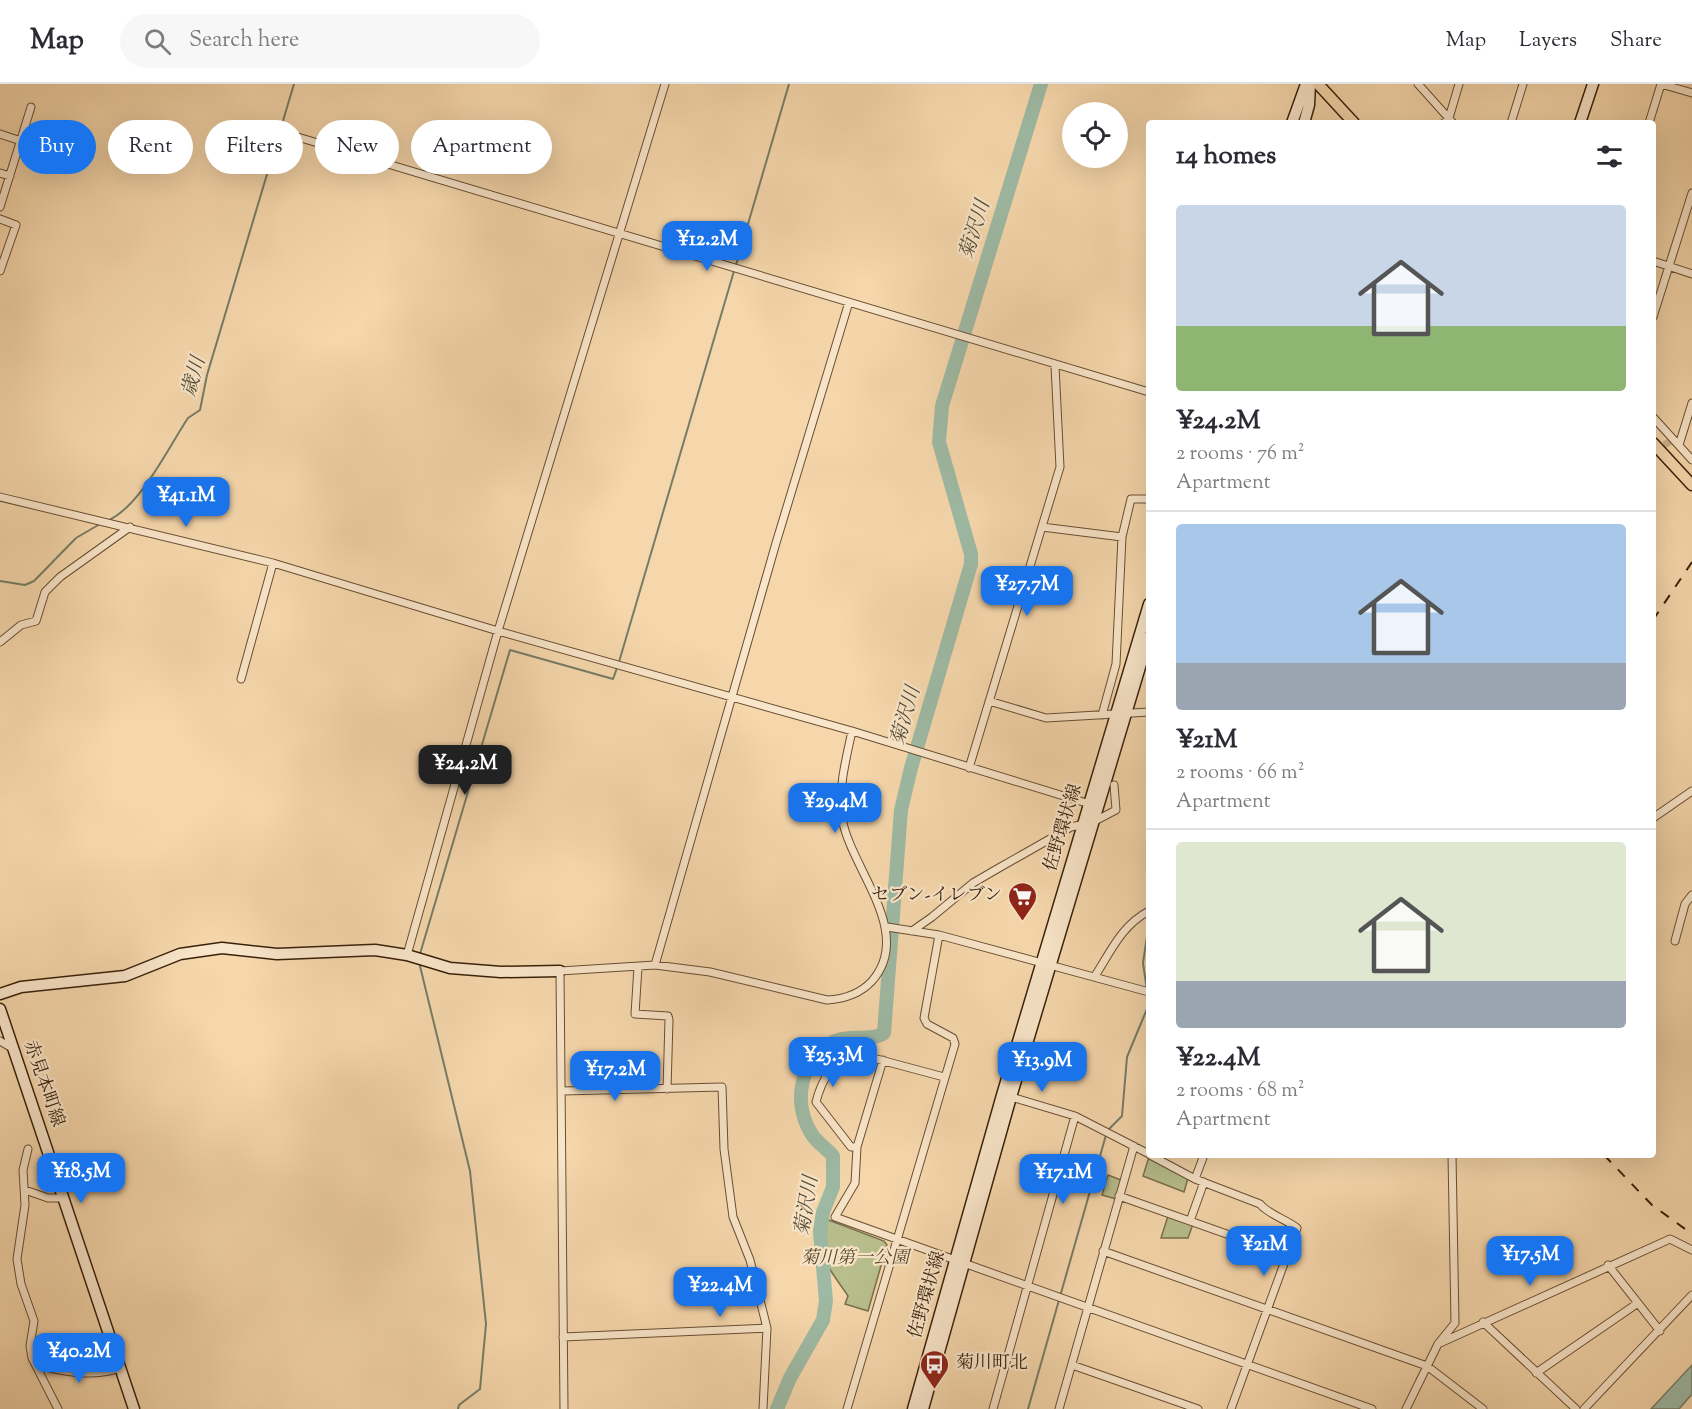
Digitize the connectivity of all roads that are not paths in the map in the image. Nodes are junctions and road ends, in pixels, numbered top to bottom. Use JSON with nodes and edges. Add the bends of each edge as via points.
{"nodes":[{"id":1,"x":665,"y":84,"type":"edge"},
{"id":2,"x":1308,"y":84,"type":"edge"},
{"id":3,"x":1318,"y":84,"type":"edge"},
{"id":4,"x":1418,"y":84,"type":"edge"},
{"id":5,"x":1459,"y":84,"type":"edge"},
{"id":6,"x":1523,"y":84,"type":"edge"},
{"id":7,"x":1593,"y":84,"type":"edge"},
{"id":8,"x":1661,"y":84,"type":"edge"},
{"id":9,"x":1692,"y":93,"type":"edge"},
{"id":10,"x":32,"y":107,"type":"dead end"},
{"id":11,"x":28,"y":120,"type":"edge"},
{"id":12,"x":1293,"y":120,"type":"edge"},
{"id":13,"x":1305,"y":120,"type":"edge"},
{"id":14,"x":1351,"y":120,"type":"edge"},
{"id":15,"x":1448,"y":120,"type":"edge"},
{"id":16,"x":1449,"y":120,"type":"edge"},
{"id":17,"x":1512,"y":120,"type":"edge"},
{"id":18,"x":1581,"y":120,"type":"edge"},
{"id":19,"x":1650,"y":120,"type":"edge"},
{"id":20,"x":0,"y":134,"type":"edge"},
{"id":21,"x":303,"y":139,"type":"edge"},
{"id":22,"x":18,"y":140,"type":"edge"},
{"id":23,"x":18,"y":151,"type":"edge"},
{"id":24,"x":0,"y":173,"type":"edge"},
{"id":25,"x":10,"y":176,"type":"junction"},
{"id":26,"x":1692,"y":193,"type":"edge"},
{"id":27,"x":0,"y":207,"type":"edge"},
{"id":28,"x":0,"y":219,"type":"edge"},
{"id":29,"x":620,"y":234,"type":"junction"},
{"id":30,"x":1656,"y":262,"type":"edge"},
{"id":31,"x":1669,"y":266,"type":"junction"},
{"id":32,"x":1,"y":267,"type":"edge"},
{"id":33,"x":1692,"y":274,"type":"edge"},
{"id":34,"x":849,"y":302,"type":"junction"},
{"id":35,"x":1656,"y":307,"type":"edge"},
{"id":36,"x":1055,"y":366,"type":"junction"},
{"id":37,"x":1146,"y":391,"type":"edge"},
{"id":38,"x":1692,"y":403,"type":"edge"},
{"id":39,"x":1656,"y":421,"type":"edge"},
{"id":40,"x":1674,"y":442,"type":"junction"},
{"id":41,"x":1656,"y":446,"type":"edge"},
{"id":42,"x":1692,"y":460,"type":"edge"},
{"id":43,"x":1692,"y":485,"type":"edge"},
{"id":44,"x":0,"y":497,"type":"edge"},
{"id":45,"x":1146,"y":499,"type":"edge"},
{"id":46,"x":130,"y":527,"type":"junction"},
{"id":47,"x":1042,"y":527,"type":"junction"},
{"id":48,"x":1122,"y":537,"type":"junction"},
{"id":49,"x":273,"y":563,"type":"junction"},
{"id":50,"x":1146,"y":616,"type":"edge"},
{"id":51,"x":498,"y":631,"type":"junction"},
{"id":52,"x":0,"y":642,"type":"edge"},
{"id":53,"x":1146,"y":645,"type":"edge"},
{"id":54,"x":241,"y":679,"type":"dead end"},
{"id":55,"x":733,"y":698,"type":"junction"},
{"id":56,"x":989,"y":700,"type":"junction"},
{"id":57,"x":1146,"y":712,"type":"edge"},
{"id":58,"x":1121,"y":714,"type":"junction"},
{"id":59,"x":1102,"y":715,"type":"junction"},
{"id":60,"x":852,"y":731,"type":"junction"},
{"id":61,"x":969,"y":768,"type":"junction"},
{"id":62,"x":1114,"y":785,"type":"dead end"},
{"id":63,"x":1692,"y":791,"type":"edge"},
{"id":64,"x":1093,"y":805,"type":"junction"},
{"id":65,"x":1656,"y":816,"type":"edge"},
{"id":66,"x":1088,"y":823,"type":"junction"},
{"id":67,"x":1692,"y":895,"type":"edge"},
{"id":68,"x":1146,"y":912,"type":"edge"},
{"id":69,"x":887,"y":927,"type":"junction"},
{"id":70,"x":912,"y":931,"type":"junction"},
{"id":71,"x":939,"y":934,"type":"junction"},
{"id":72,"x":1675,"y":941,"type":"dead end"},
{"id":73,"x":407,"y":955,"type":"junction"},
{"id":74,"x":1046,"y":962,"type":"junction"},
{"id":75,"x":655,"y":965,"type":"junction"},
{"id":76,"x":638,"y":967,"type":"junction"},
{"id":77,"x":560,"y":971,"type":"junction"},
{"id":78,"x":1095,"y":976,"type":"junction"},
{"id":79,"x":1146,"y":991,"type":"edge"},
{"id":80,"x":0,"y":994,"type":"edge"},
{"id":81,"x":0,"y":1009,"type":"edge"},
{"id":82,"x":0,"y":1041,"type":"edge"},
{"id":83,"x":14,"y":1050,"type":"junction"},
{"id":84,"x":883,"y":1060,"type":"junction"},
{"id":85,"x":944,"y":1077,"type":"junction"},
{"id":86,"x":667,"y":1089,"type":"junction"},
{"id":87,"x":562,"y":1091,"type":"junction"},
{"id":88,"x":1006,"y":1096,"type":"junction"},
{"id":89,"x":1075,"y":1116,"type":"junction"},
{"id":90,"x":1134,"y":1146,"type":"junction"},
{"id":91,"x":857,"y":1147,"type":"junction"},
{"id":92,"x":28,"y":1149,"type":"dead end"},
{"id":93,"x":1146,"y":1153,"type":"edge"},
{"id":94,"x":1156,"y":1158,"type":"edge"},
{"id":95,"x":1203,"y":1158,"type":"edge"},
{"id":96,"x":1452,"y":1158,"type":"edge"},
{"id":97,"x":1195,"y":1179,"type":"junction"},
{"id":98,"x":1204,"y":1182,"type":"junction"},
{"id":99,"x":25,"y":1190,"type":"junction"},
{"id":100,"x":1119,"y":1196,"type":"junction"},
{"id":101,"x":63,"y":1198,"type":"junction"},
{"id":102,"x":1190,"y":1221,"type":"junction"},
{"id":103,"x":896,"y":1240,"type":"junction"},
{"id":104,"x":1692,"y":1250,"type":"edge"},
{"id":105,"x":1103,"y":1251,"type":"junction"},
{"id":106,"x":1286,"y":1255,"type":"junction"},
{"id":107,"x":960,"y":1263,"type":"junction"},
{"id":108,"x":1608,"y":1265,"type":"junction"},
{"id":109,"x":1028,"y":1287,"type":"junction"},
{"id":110,"x":1692,"y":1295,"type":"edge"},
{"id":111,"x":1638,"y":1303,"type":"junction"},
{"id":112,"x":1087,"y":1309,"type":"junction"},
{"id":113,"x":1265,"y":1309,"type":"junction"},
{"id":114,"x":1483,"y":1322,"type":"junction"},
{"id":115,"x":767,"y":1328,"type":"junction"},
{"id":116,"x":1660,"y":1331,"type":"junction"},
{"id":117,"x":563,"y":1337,"type":"junction"},
{"id":118,"x":1437,"y":1344,"type":"junction"},
{"id":119,"x":37,"y":1364,"type":"junction"},
{"id":120,"x":1246,"y":1364,"type":"junction"},
{"id":121,"x":1072,"y":1365,"type":"junction"},
{"id":122,"x":1427,"y":1366,"type":"junction"},
{"id":123,"x":120,"y":1368,"type":"junction"},
{"id":124,"x":1536,"y":1373,"type":"junction"},
{"id":125,"x":58,"y":1409,"type":"edge"},
{"id":126,"x":134,"y":1409,"type":"edge"},
{"id":127,"x":564,"y":1409,"type":"edge"},
{"id":128,"x":763,"y":1409,"type":"edge"},
{"id":129,"x":847,"y":1409,"type":"edge"},
{"id":130,"x":913,"y":1409,"type":"edge"},
{"id":131,"x":923,"y":1409,"type":"edge"},
{"id":132,"x":993,"y":1409,"type":"edge"},
{"id":133,"x":1059,"y":1409,"type":"edge"},
{"id":134,"x":1198,"y":1409,"type":"edge"},
{"id":135,"x":1231,"y":1409,"type":"edge"},
{"id":136,"x":1372,"y":1409,"type":"edge"},
{"id":137,"x":1406,"y":1409,"type":"edge"},
{"id":138,"x":1483,"y":1409,"type":"edge"},
{"id":139,"x":1576,"y":1409,"type":"edge"},
{"id":140,"x":1584,"y":1409,"type":"edge"}],
"edges":[{"from":1,"to":29,"type":"street"},
{"from":2,"to":12,"type":"main road"},
{"from":2,"to":13,"type":"main road"},
{"from":3,"to":14,"type":"main road"},
{"from":4,"to":15,"type":"street"},
{"from":5,"to":16,"type":"street"},
{"from":6,"to":17,"type":"street"},
{"from":7,"to":18,"type":"main road"},
{"from":8,"to":9,"type":"street"},
{"from":8,"to":19,"type":"street"},
{"from":10,"to":11,"type":"street"},
{"from":20,"to":22,"type":"street"},
{"from":21,"to":29,"type":"street"},
{"from":23,"to":25,"type":"street"},
{"from":24,"to":25,"type":"street"},
{"from":25,"to":27,"type":"street"},
{"from":26,"to":31,"type":"street"},
{"from":28,"to":32,"type":"street","via":[[16,225]]},
{"from":29,"to":34,"type":"street"},
{"from":29,"to":51,"type":"street"},
{"from":30,"to":31,"type":"street"},
{"from":31,"to":33,"type":"street"},
{"from":31,"to":35,"type":"street"},
{"from":34,"to":36,"type":"street"},
{"from":34,"to":55,"type":"street"},
{"from":36,"to":37,"type":"street"},
{"from":36,"to":47,"type":"street","via":[[1060,467]]},
{"from":38,"to":40,"type":"street"},
{"from":39,"to":40,"type":"street"},
{"from":40,"to":42,"type":"street"},
{"from":41,"to":43,"type":"main road"},
{"from":44,"to":46,"type":"street"},
{"from":45,"to":48,"type":"street","via":[[1131,499]]},
{"from":46,"to":49,"type":"street"},
{"from":46,"to":52,"type":"street","via":[[60,577],[45,592],[36,621],[21,625]]},
{"from":47,"to":48,"type":"street"},
{"from":47,"to":56,"type":"street"},
{"from":48,"to":59,"type":"street","via":[[1116,664]]},
{"from":49,"to":51,"type":"street"},
{"from":49,"to":54,"type":"street"},
{"from":50,"to":58,"type":"main road","name":"佐野環状線"},
{"from":51,"to":55,"type":"street"},
{"from":51,"to":73,"type":"street"},
{"from":53,"to":58,"type":"main road","name":"佐野環状線"},
{"from":55,"to":60,"type":"street"},
{"from":55,"to":75,"type":"street"},
{"from":56,"to":59,"type":"street","via":[[1046,718]]},
{"from":56,"to":61,"type":"street"},
{"from":57,"to":58,"type":"street"},
{"from":58,"to":59,"type":"street"},
{"from":58,"to":64,"type":"main road","name":"佐野環状線"},
{"from":60,"to":61,"type":"street"},
{"from":60,"to":69,"type":"street","via":[[842,783],[843,819]]},
{"from":61,"to":64,"type":"street"},
{"from":62,"to":66,"type":"street","via":[[1116,810]]},
{"from":63,"to":65,"type":"street"},
{"from":64,"to":66,"type":"main road","name":"佐野環状線"},
{"from":66,"to":70,"type":"street","via":[[1071,827],[973,883]]},
{"from":66,"to":74,"type":"main road","name":"佐野環状線"},
{"from":67,"to":72,"type":"street","via":[[1685,904]]},
{"from":68,"to":78,"type":"street","via":[[1117,938]]},
{"from":69,"to":70,"type":"street"},
{"from":69,"to":75,"type":"street","via":[[886,953],[876,976],[858,993],[841,999],[827,1000],[710,972]]},
{"from":70,"to":71,"type":"street"},
{"from":71,"to":74,"type":"street"},
{"from":71,"to":85,"type":"street","via":[[924,1018],[927,1024],[955,1040]]},
{"from":73,"to":77,"type":"main road","via":[[450,968]]},
{"from":73,"to":80,"type":"main road","via":[[357,949],[301,954],[222,948],[180,954],[125,976],[21,987]]},
{"from":74,"to":78,"type":"street"},
{"from":74,"to":88,"type":"main road","name":"佐野環状線"},
{"from":75,"to":76,"type":"street"},
{"from":76,"to":77,"type":"street"},
{"from":76,"to":86,"type":"street","via":[[635,1014],[668,1016],[669,1020]]},
{"from":77,"to":87,"type":"street"},
{"from":78,"to":79,"type":"street"},
{"from":81,"to":83,"type":"main road","name":"赤見本町線"},
{"from":82,"to":83,"type":"street"},
{"from":83,"to":101,"type":"main road","name":"赤見本町線"},
{"from":84,"to":85,"type":"street"},
{"from":84,"to":91,"type":"street"},
{"from":84,"to":91,"type":"street","via":[[852,1054],[837,1064],[820,1085],[816,1102],[846,1143]]},
{"from":85,"to":103,"type":"street"},
{"from":86,"to":87,"type":"street"},
{"from":86,"to":115,"type":"street","via":[[722,1087],[724,1149],[733,1217],[750,1260]]},
{"from":87,"to":117,"type":"street"},
{"from":88,"to":89,"type":"street"},
{"from":88,"to":107,"type":"main road","name":"佐野環状線"},
{"from":89,"to":90,"type":"street"},
{"from":89,"to":109,"type":"street"},
{"from":90,"to":93,"type":"street"},
{"from":90,"to":100,"type":"street"},
{"from":91,"to":103,"type":"street","via":[[855,1183],[835,1217]]},
{"from":92,"to":99,"type":"street","via":[[23,1170]]},
{"from":94,"to":97,"type":"street"},
{"from":95,"to":97,"type":"street"},
{"from":96,"to":118,"type":"street","via":[[1455,1323]]},
{"from":97,"to":98,"type":"street"},
{"from":98,"to":102,"type":"street"},
{"from":98,"to":106,"type":"street","via":[[1260,1204],[1297,1228]]},
{"from":99,"to":101,"type":"street","via":[[48,1198]]},
{"from":99,"to":119,"type":"street","via":[[17,1259],[34,1321],[30,1346]]},
{"from":100,"to":102,"type":"street"},
{"from":100,"to":105,"type":"street"},
{"from":101,"to":123,"type":"main road","name":"赤見本町線"},
{"from":102,"to":106,"type":"street"},
{"from":103,"to":107,"type":"street"},
{"from":103,"to":129,"type":"street"},
{"from":104,"to":108,"type":"street","via":[[1670,1239]]},
{"from":105,"to":112,"type":"street"},
{"from":105,"to":113,"type":"street"},
{"from":106,"to":113,"type":"street"},
{"from":107,"to":109,"type":"street"},
{"from":107,"to":130,"type":"main road","name":"佐野環状線"},
{"from":107,"to":131,"type":"main road","name":"佐野環状線"},
{"from":108,"to":111,"type":"street"},
{"from":108,"to":114,"type":"street"},
{"from":109,"to":112,"type":"street"},
{"from":109,"to":132,"type":"street"},
{"from":110,"to":116,"type":"street"},
{"from":111,"to":116,"type":"street"},
{"from":111,"to":124,"type":"street"},
{"from":112,"to":120,"type":"street"},
{"from":112,"to":121,"type":"street"},
{"from":113,"to":120,"type":"street"},
{"from":113,"to":122,"type":"street"},
{"from":114,"to":118,"type":"street"},
{"from":114,"to":124,"type":"street"},
{"from":115,"to":117,"type":"street"},
{"from":115,"to":128,"type":"street"},
{"from":116,"to":140,"type":"street"},
{"from":117,"to":127,"type":"street"},
{"from":118,"to":122,"type":"street"},
{"from":119,"to":123,"type":"street","via":[[55,1370],[97,1373]]},
{"from":119,"to":125,"type":"street"},
{"from":120,"to":135,"type":"street"},
{"from":120,"to":136,"type":"street"},
{"from":121,"to":133,"type":"street"},
{"from":121,"to":134,"type":"street"},
{"from":122,"to":137,"type":"street"},
{"from":122,"to":138,"type":"street"},
{"from":123,"to":126,"type":"main road","name":"赤見本町線"},
{"from":124,"to":139,"type":"street"}]}
